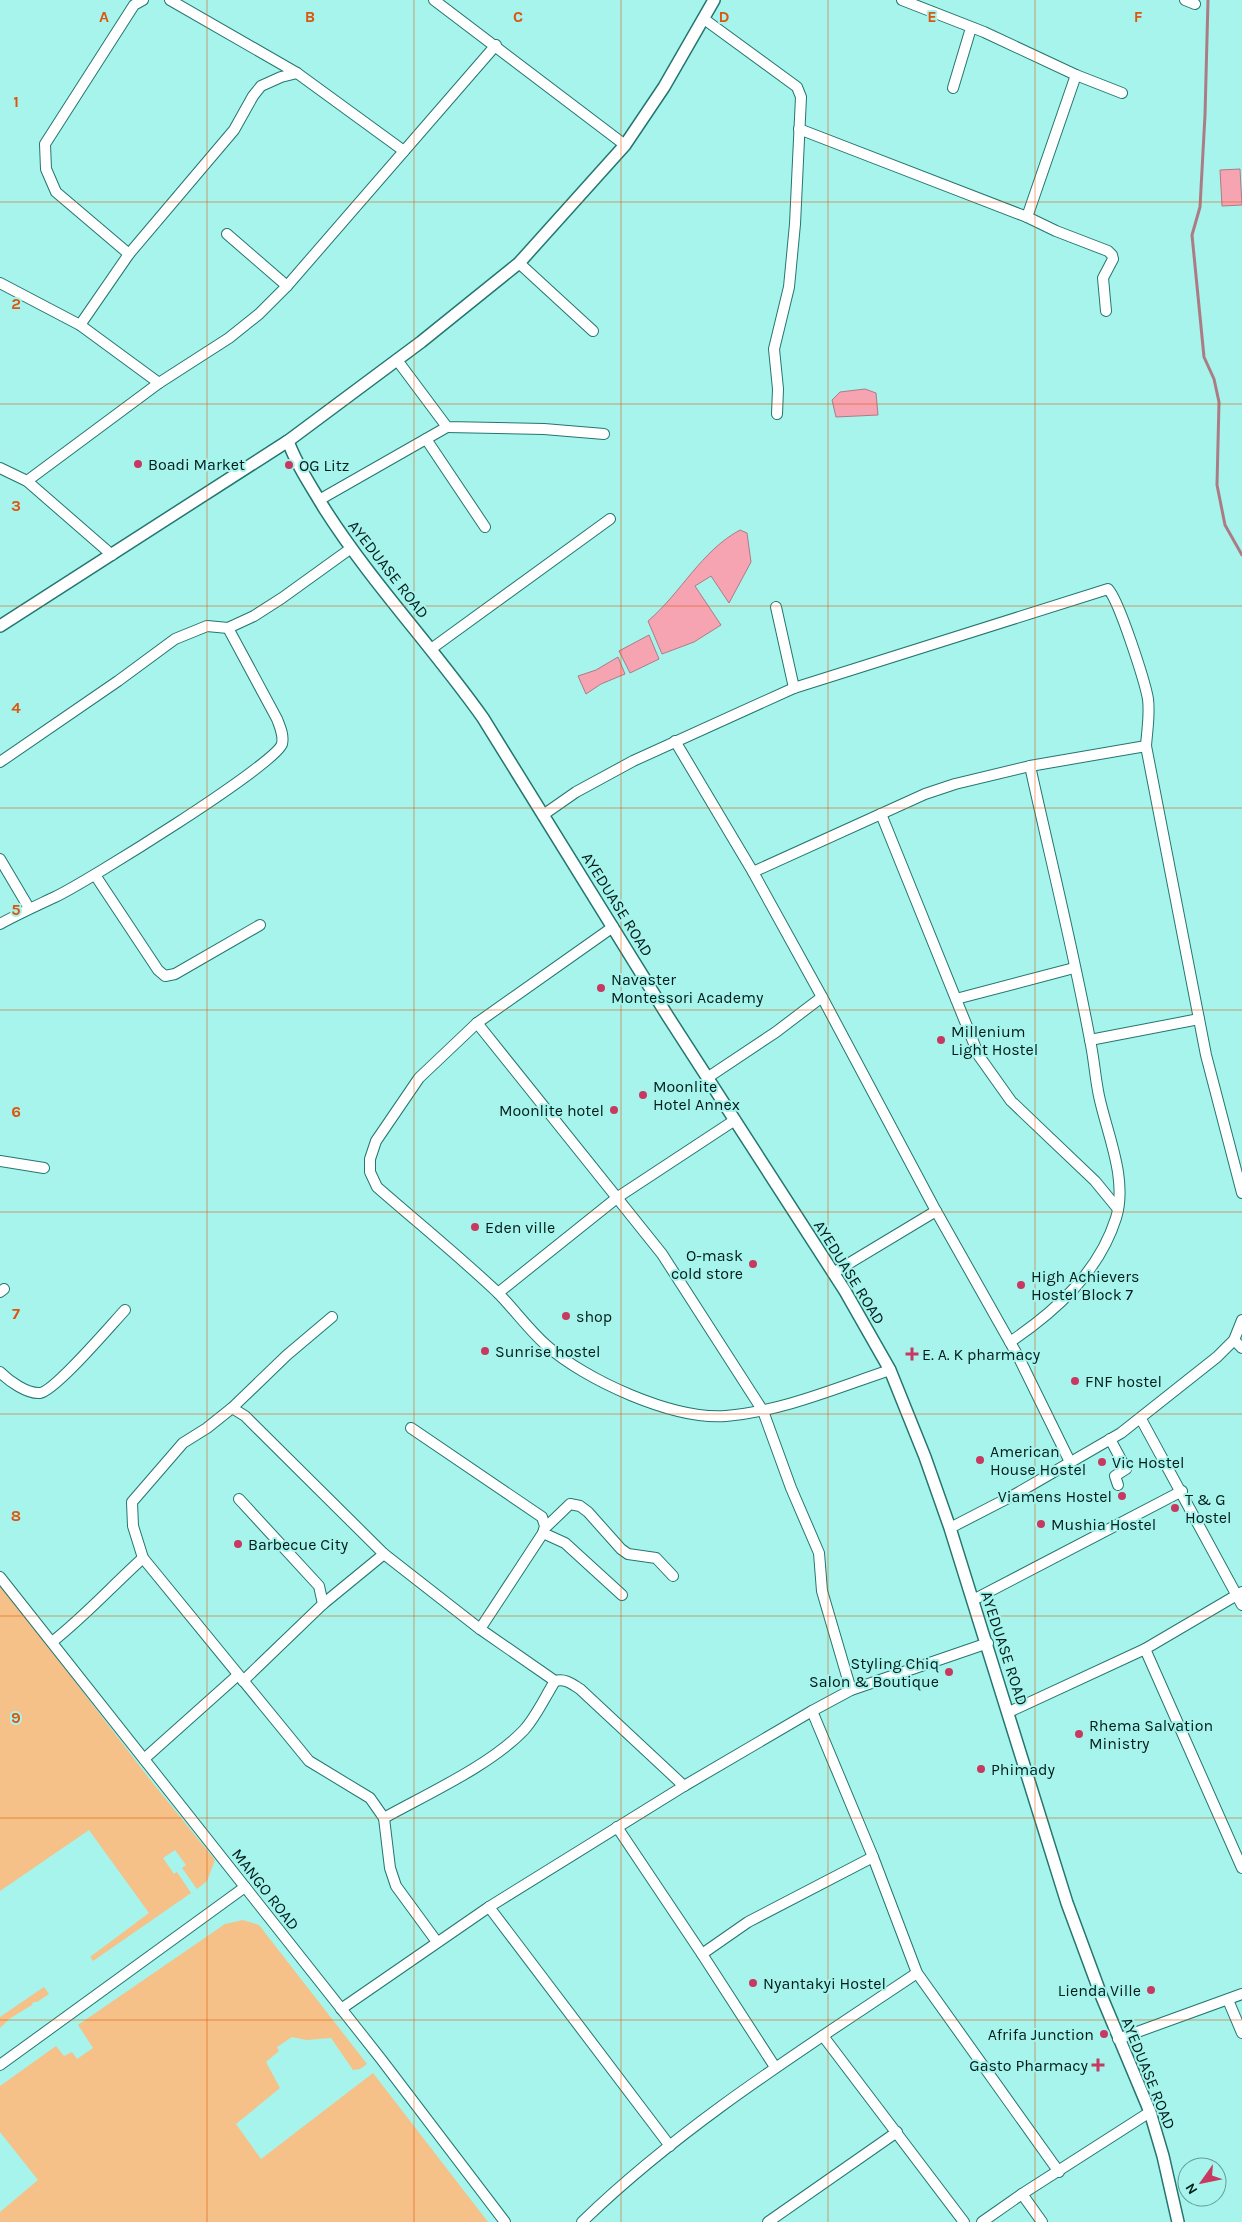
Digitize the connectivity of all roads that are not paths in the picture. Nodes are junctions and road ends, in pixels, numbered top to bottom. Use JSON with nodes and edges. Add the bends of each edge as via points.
{"nodes":[{"id":1,"x":143,"y":0,"type":"edge"},
{"id":2,"x":170,"y":0,"type":"edge"},
{"id":3,"x":434,"y":0,"type":"edge"},
{"id":4,"x":714,"y":0,"type":"edge"},
{"id":5,"x":902,"y":0,"type":"edge"},
{"id":6,"x":448,"y":4,"type":"edge"},
{"id":7,"x":704,"y":19,"type":"junction"},
{"id":8,"x":971,"y":28,"type":"junction"},
{"id":9,"x":496,"y":45,"type":"junction"},
{"id":10,"x":297,"y":73,"type":"junction"},
{"id":11,"x":1076,"y":75,"type":"junction"},
{"id":12,"x":953,"y":88,"type":"dead end"},
{"id":13,"x":1122,"y":93,"type":"dead end"},
{"id":14,"x":800,"y":130,"type":"junction"},
{"id":15,"x":625,"y":145,"type":"junction"},
{"id":16,"x":404,"y":151,"type":"junction"},
{"id":17,"x":1027,"y":217,"type":"junction"},
{"id":18,"x":227,"y":234,"type":"dead end"},
{"id":19,"x":129,"y":254,"type":"junction"},
{"id":20,"x":519,"y":263,"type":"junction"},
{"id":21,"x":0,"y":283,"type":"edge"},
{"id":22,"x":287,"y":286,"type":"junction"},
{"id":23,"x":1106,"y":311,"type":"dead end"},
{"id":24,"x":80,"y":326,"type":"junction"},
{"id":25,"x":593,"y":330,"type":"dead end"},
{"id":26,"x":397,"y":360,"type":"junction"},
{"id":27,"x":159,"y":383,"type":"junction"},
{"id":28,"x":777,"y":414,"type":"dead end"},
{"id":29,"x":447,"y":427,"type":"junction"},
{"id":30,"x":604,"y":434,"type":"dead end"},
{"id":31,"x":426,"y":439,"type":"junction"},
{"id":32,"x":288,"y":441,"type":"junction"},
{"id":33,"x":0,"y":468,"type":"edge"},
{"id":34,"x":27,"y":481,"type":"junction"},
{"id":35,"x":319,"y":500,"type":"junction"},
{"id":36,"x":610,"y":519,"type":"dead end"},
{"id":37,"x":485,"y":527,"type":"dead end"},
{"id":38,"x":350,"y":549,"type":"junction"},
{"id":39,"x":112,"y":555,"type":"junction"},
{"id":40,"x":776,"y":607,"type":"dead end"},
{"id":41,"x":0,"y":626,"type":"edge"},
{"id":42,"x":228,"y":628,"type":"junction"},
{"id":43,"x":431,"y":649,"type":"junction"},
{"id":44,"x":794,"y":688,"type":"junction"},
{"id":45,"x":675,"y":741,"type":"junction"},
{"id":46,"x":1146,"y":746,"type":"junction"},
{"id":47,"x":0,"y":762,"type":"edge"},
{"id":48,"x":1030,"y":766,"type":"junction"},
{"id":49,"x":881,"y":814,"type":"junction"},
{"id":50,"x":543,"y":815,"type":"junction"},
{"id":51,"x":0,"y":859,"type":"edge"},
{"id":52,"x":753,"y":872,"type":"junction"},
{"id":53,"x":95,"y":875,"type":"junction"},
{"id":54,"x":29,"y":908,"type":"junction"},
{"id":55,"x":0,"y":924,"type":"edge"},
{"id":56,"x":260,"y":925,"type":"dead end"},
{"id":57,"x":613,"y":927,"type":"junction"},
{"id":58,"x":1074,"y":968,"type":"junction"},
{"id":59,"x":822,"y":997,"type":"junction"},
{"id":60,"x":956,"y":999,"type":"junction"},
{"id":61,"x":1199,"y":1020,"type":"junction"},
{"id":62,"x":477,"y":1024,"type":"junction"},
{"id":63,"x":1090,"y":1040,"type":"junction"},
{"id":64,"x":707,"y":1078,"type":"junction"},
{"id":65,"x":735,"y":1120,"type":"junction"},
{"id":66,"x":0,"y":1161,"type":"edge"},
{"id":67,"x":44,"y":1168,"type":"dead end"},
{"id":68,"x":1242,"y":1194,"type":"edge"},
{"id":69,"x":618,"y":1197,"type":"junction"},
{"id":70,"x":1118,"y":1209,"type":"junction"},
{"id":71,"x":936,"y":1211,"type":"junction"},
{"id":72,"x":833,"y":1273,"type":"junction"},
{"id":73,"x":498,"y":1293,"type":"junction"},
{"id":74,"x":125,"y":1310,"type":"dead end"},
{"id":75,"x":332,"y":1317,"type":"dead end"},
{"id":76,"x":1242,"y":1320,"type":"edge"},
{"id":77,"x":1234,"y":1340,"type":"junction"},
{"id":78,"x":1010,"y":1342,"type":"junction"},
{"id":79,"x":1242,"y":1348,"type":"edge"},
{"id":80,"x":890,"y":1370,"type":"junction"},
{"id":81,"x":0,"y":1372,"type":"edge"},
{"id":82,"x":232,"y":1408,"type":"junction"},
{"id":83,"x":763,"y":1412,"type":"junction"},
{"id":84,"x":1141,"y":1419,"type":"junction"},
{"id":85,"x":411,"y":1428,"type":"dead end"},
{"id":86,"x":1110,"y":1440,"type":"junction"},
{"id":87,"x":1070,"y":1462,"type":"junction"},
{"id":88,"x":1118,"y":1485,"type":"dead end"},
{"id":89,"x":1182,"y":1491,"type":"junction"},
{"id":90,"x":239,"y":1498,"type":"dead end"},
{"id":91,"x":950,"y":1528,"type":"junction"},
{"id":92,"x":544,"y":1530,"type":"junction"},
{"id":93,"x":384,"y":1554,"type":"junction"},
{"id":94,"x":143,"y":1558,"type":"junction"},
{"id":95,"x":0,"y":1576,"type":"edge"},
{"id":96,"x":673,"y":1576,"type":"dead end"},
{"id":97,"x":1239,"y":1594,"type":"edge"},
{"id":98,"x":622,"y":1595,"type":"dead end"},
{"id":99,"x":973,"y":1600,"type":"junction"},
{"id":100,"x":323,"y":1604,"type":"junction"},
{"id":101,"x":1242,"y":1605,"type":"edge"},
{"id":102,"x":480,"y":1629,"type":"junction"},
{"id":103,"x":52,"y":1642,"type":"junction"},
{"id":104,"x":988,"y":1643,"type":"junction"},
{"id":105,"x":1145,"y":1649,"type":"junction"},
{"id":106,"x":241,"y":1678,"type":"junction"},
{"id":107,"x":555,"y":1682,"type":"junction"},
{"id":108,"x":851,"y":1690,"type":"junction"},
{"id":109,"x":812,"y":1710,"type":"junction"},
{"id":110,"x":1009,"y":1712,"type":"junction"},
{"id":111,"x":144,"y":1759,"type":"junction"},
{"id":112,"x":684,"y":1786,"type":"junction"},
{"id":113,"x":384,"y":1818,"type":"junction"},
{"id":114,"x":617,"y":1827,"type":"junction"},
{"id":115,"x":873,"y":1857,"type":"junction"},
{"id":116,"x":1242,"y":1868,"type":"edge"},
{"id":117,"x":245,"y":1887,"type":"junction"},
{"id":118,"x":489,"y":1907,"type":"junction"},
{"id":119,"x":437,"y":1942,"type":"junction"},
{"id":120,"x":702,"y":1954,"type":"junction"},
{"id":121,"x":917,"y":1973,"type":"junction"},
{"id":122,"x":1242,"y":1994,"type":"edge"},
{"id":123,"x":1228,"y":2000,"type":"junction"},
{"id":124,"x":341,"y":2010,"type":"junction"},
{"id":125,"x":1242,"y":2033,"type":"edge"},
{"id":126,"x":822,"y":2036,"type":"junction"},
{"id":127,"x":1118,"y":2039,"type":"junction"},
{"id":128,"x":0,"y":2065,"type":"edge"},
{"id":129,"x":775,"y":2067,"type":"junction"},
{"id":130,"x":1150,"y":2112,"type":"junction"},
{"id":131,"x":897,"y":2132,"type":"junction"},
{"id":132,"x":670,"y":2146,"type":"junction"},
{"id":133,"x":1059,"y":2172,"type":"junction"},
{"id":134,"x":1022,"y":2194,"type":"junction"},
{"id":135,"x":505,"y":2222,"type":"edge"},
{"id":136,"x":582,"y":2222,"type":"edge"},
{"id":137,"x":768,"y":2222,"type":"edge"},
{"id":138,"x":964,"y":2222,"type":"edge"},
{"id":139,"x":982,"y":2222,"type":"edge"},
{"id":140,"x":1042,"y":2222,"type":"edge"},
{"id":141,"x":1178,"y":2222,"type":"edge"}],
"edges":[{"from":1,"to":19,"type":"street","via":[[134,5],[45,144],[46,169],[56,192]]},
{"from":2,"to":10,"type":"street"},
{"from":3,"to":6,"type":"street"},
{"from":4,"to":7,"type":"street"},
{"from":5,"to":8,"type":"street"},
{"from":6,"to":9,"type":"street"},
{"from":7,"to":14,"type":"street","via":[[799,90]]},
{"from":7,"to":15,"type":"street"},
{"from":8,"to":11,"type":"street"},
{"from":8,"to":12,"type":"street"},
{"from":9,"to":15,"type":"street"},
{"from":9,"to":16,"type":"street"},
{"from":10,"to":16,"type":"street"},
{"from":10,"to":19,"type":"street","via":[[261,86],[234,130]]},
{"from":11,"to":13,"type":"street"},
{"from":11,"to":17,"type":"street"},
{"from":14,"to":17,"type":"street"},
{"from":14,"to":28,"type":"street","via":[[789,287],[774,349]]},
{"from":15,"to":20,"type":"street"},
{"from":16,"to":22,"type":"street"},
{"from":17,"to":23,"type":"street","via":[[1112,254],[1103,278]]},
{"from":18,"to":22,"type":"street"},
{"from":19,"to":24,"type":"street"},
{"from":20,"to":25,"type":"street"},
{"from":20,"to":26,"type":"street"},
{"from":21,"to":24,"type":"street"},
{"from":22,"to":27,"type":"street","via":[[229,338]]},
{"from":24,"to":27,"type":"street"},
{"from":26,"to":29,"type":"street"},
{"from":26,"to":32,"type":"street"},
{"from":27,"to":34,"type":"street"},
{"from":29,"to":30,"type":"street","via":[[526,428]]},
{"from":29,"to":31,"type":"street"},
{"from":31,"to":35,"type":"street"},
{"from":31,"to":37,"type":"street"},
{"from":32,"to":35,"type":"street","name":"AYEDUASE ROAD"},
{"from":32,"to":39,"type":"street"},
{"from":33,"to":34,"type":"street"},
{"from":34,"to":39,"type":"street"},
{"from":35,"to":38,"type":"street","name":"AYEDUASE ROAD"},
{"from":36,"to":43,"type":"street"},
{"from":38,"to":42,"type":"street","via":[[282,598]]},
{"from":38,"to":43,"type":"street","name":"AYEDUASE ROAD"},
{"from":39,"to":41,"type":"street"},
{"from":40,"to":44,"type":"street"},
{"from":42,"to":47,"type":"street","via":[[207,626],[175,638],[118,682]]},
{"from":42,"to":53,"type":"street","via":[[277,719],[283,735],[281,746],[258,769]]},
{"from":43,"to":50,"type":"street","name":"AYEDUASE ROAD","via":[[483,718]]},
{"from":44,"to":45,"type":"street"},
{"from":44,"to":46,"type":"street","via":[[1108,590],[1120,615],[1148,699]]},
{"from":45,"to":50,"type":"street","via":[[609,774]]},
{"from":45,"to":52,"type":"street"},
{"from":46,"to":48,"type":"street"},
{"from":46,"to":61,"type":"street"},
{"from":48,"to":49,"type":"street","via":[[955,784]]},
{"from":48,"to":58,"type":"street"},
{"from":49,"to":52,"type":"street"},
{"from":49,"to":60,"type":"street"},
{"from":50,"to":57,"type":"street","name":"AYEDUASE ROAD"},
{"from":51,"to":54,"type":"street"},
{"from":52,"to":59,"type":"street"},
{"from":53,"to":54,"type":"street"},
{"from":53,"to":56,"type":"street","via":[[165,976],[176,974]]},
{"from":54,"to":55,"type":"street"},
{"from":57,"to":62,"type":"street"},
{"from":57,"to":64,"type":"street","name":"AYEDUASE ROAD"},
{"from":58,"to":60,"type":"street"},
{"from":58,"to":63,"type":"street"},
{"from":59,"to":64,"type":"street"},
{"from":59,"to":71,"type":"street"},
{"from":60,"to":70,"type":"street","via":[[979,1056],[1004,1092],[1095,1181]]},
{"from":61,"to":63,"type":"street"},
{"from":61,"to":68,"type":"street"},
{"from":62,"to":69,"type":"street"},
{"from":62,"to":73,"type":"street","via":[[419,1078],[376,1141],[370,1172],[377,1188]]},
{"from":63,"to":70,"type":"street","via":[[1118,1176]]},
{"from":64,"to":65,"type":"street","name":"AYEDUASE ROAD"},
{"from":65,"to":69,"type":"street"},
{"from":65,"to":72,"type":"street","name":"AYEDUASE ROAD"},
{"from":66,"to":67,"type":"street"},
{"from":69,"to":73,"type":"street"},
{"from":69,"to":83,"type":"street","via":[[662,1254]]},
{"from":70,"to":78,"type":"street","via":[[1093,1265],[1059,1306]]},
{"from":71,"to":72,"type":"street"},
{"from":71,"to":78,"type":"street"},
{"from":72,"to":80,"type":"street","name":"AYEDUASE ROAD"},
{"from":73,"to":83,"type":"street","via":[[529,1330],[564,1361],[635,1396],[665,1408],[699,1415]]},
{"from":74,"to":81,"type":"street","via":[[44,1392],[23,1388]]},
{"from":75,"to":82,"type":"street"},
{"from":76,"to":77,"type":"street"},
{"from":77,"to":79,"type":"street"},
{"from":77,"to":84,"type":"street","via":[[1198,1374]]},
{"from":78,"to":87,"type":"street"},
{"from":80,"to":83,"type":"street"},
{"from":80,"to":91,"type":"street","name":"AYEDUASE ROAD"},
{"from":82,"to":93,"type":"street","via":[[245,1416]]},
{"from":82,"to":94,"type":"street","via":[[183,1443],[132,1502],[133,1526]]},
{"from":83,"to":108,"type":"street","via":[[819,1553],[822,1592]]},
{"from":84,"to":86,"type":"street"},
{"from":84,"to":89,"type":"street"},
{"from":85,"to":92,"type":"street","via":[[542,1517]]},
{"from":86,"to":87,"type":"street"},
{"from":86,"to":88,"type":"street","via":[[1126,1469],[1114,1476]]},
{"from":87,"to":91,"type":"street"},
{"from":89,"to":97,"type":"street"},
{"from":89,"to":99,"type":"street"},
{"from":90,"to":100,"type":"street","via":[[319,1586]]},
{"from":91,"to":99,"type":"street","name":"AYEDUASE ROAD"},
{"from":92,"to":96,"type":"street","via":[[570,1504],[580,1506],[621,1549],[628,1554],[656,1558]]},
{"from":92,"to":98,"type":"street","via":[[565,1543]]},
{"from":92,"to":102,"type":"street"},
{"from":93,"to":100,"type":"street"},
{"from":93,"to":102,"type":"street"},
{"from":94,"to":103,"type":"street"},
{"from":94,"to":106,"type":"street"},
{"from":95,"to":103,"type":"street","name":"MANGO ROAD"},
{"from":97,"to":101,"type":"street"},
{"from":97,"to":105,"type":"street"},
{"from":99,"to":104,"type":"street","name":"AYEDUASE ROAD"},
{"from":100,"to":106,"type":"street"},
{"from":102,"to":107,"type":"street"},
{"from":103,"to":111,"type":"street","name":"MANGO ROAD"},
{"from":104,"to":108,"type":"street"},
{"from":104,"to":110,"type":"street","name":"AYEDUASE ROAD"},
{"from":105,"to":110,"type":"street"},
{"from":105,"to":116,"type":"street"},
{"from":106,"to":111,"type":"street"},
{"from":106,"to":113,"type":"street","via":[[309,1761],[370,1798]]},
{"from":107,"to":112,"type":"street","via":[[569,1682],[580,1689]]},
{"from":107,"to":113,"type":"street","via":[[525,1729],[514,1739],[474,1767]]},
{"from":108,"to":109,"type":"street"},
{"from":109,"to":112,"type":"street"},
{"from":109,"to":115,"type":"street"},
{"from":110,"to":127,"type":"street","name":"AYEDUASE ROAD","via":[[1054,1864]]},
{"from":111,"to":117,"type":"street","name":"MANGO ROAD"},
{"from":112,"to":114,"type":"street"},
{"from":113,"to":119,"type":"street","via":[[390,1868],[396,1886]]},
{"from":114,"to":118,"type":"street"},
{"from":114,"to":120,"type":"street"},
{"from":115,"to":120,"type":"street","via":[[748,1922]]},
{"from":115,"to":121,"type":"street"},
{"from":117,"to":124,"type":"street","name":"MANGO ROAD"},
{"from":117,"to":128,"type":"street"},
{"from":118,"to":119,"type":"street"},
{"from":118,"to":132,"type":"street"},
{"from":119,"to":124,"type":"street"},
{"from":120,"to":129,"type":"street"},
{"from":121,"to":126,"type":"street"},
{"from":121,"to":133,"type":"street"},
{"from":122,"to":123,"type":"street"},
{"from":123,"to":125,"type":"street"},
{"from":123,"to":127,"type":"street"},
{"from":124,"to":135,"type":"street","name":"MANGO ROAD"},
{"from":126,"to":129,"type":"street"},
{"from":126,"to":131,"type":"street"},
{"from":127,"to":130,"type":"street","name":"AYEDUASE ROAD"},
{"from":129,"to":132,"type":"street"},
{"from":130,"to":133,"type":"street"},
{"from":130,"to":141,"type":"street","name":"AYEDUASE ROAD"},
{"from":131,"to":137,"type":"street"},
{"from":131,"to":138,"type":"street"},
{"from":132,"to":136,"type":"street"},
{"from":133,"to":134,"type":"street"},
{"from":134,"to":139,"type":"street"},
{"from":134,"to":140,"type":"street"}]}
